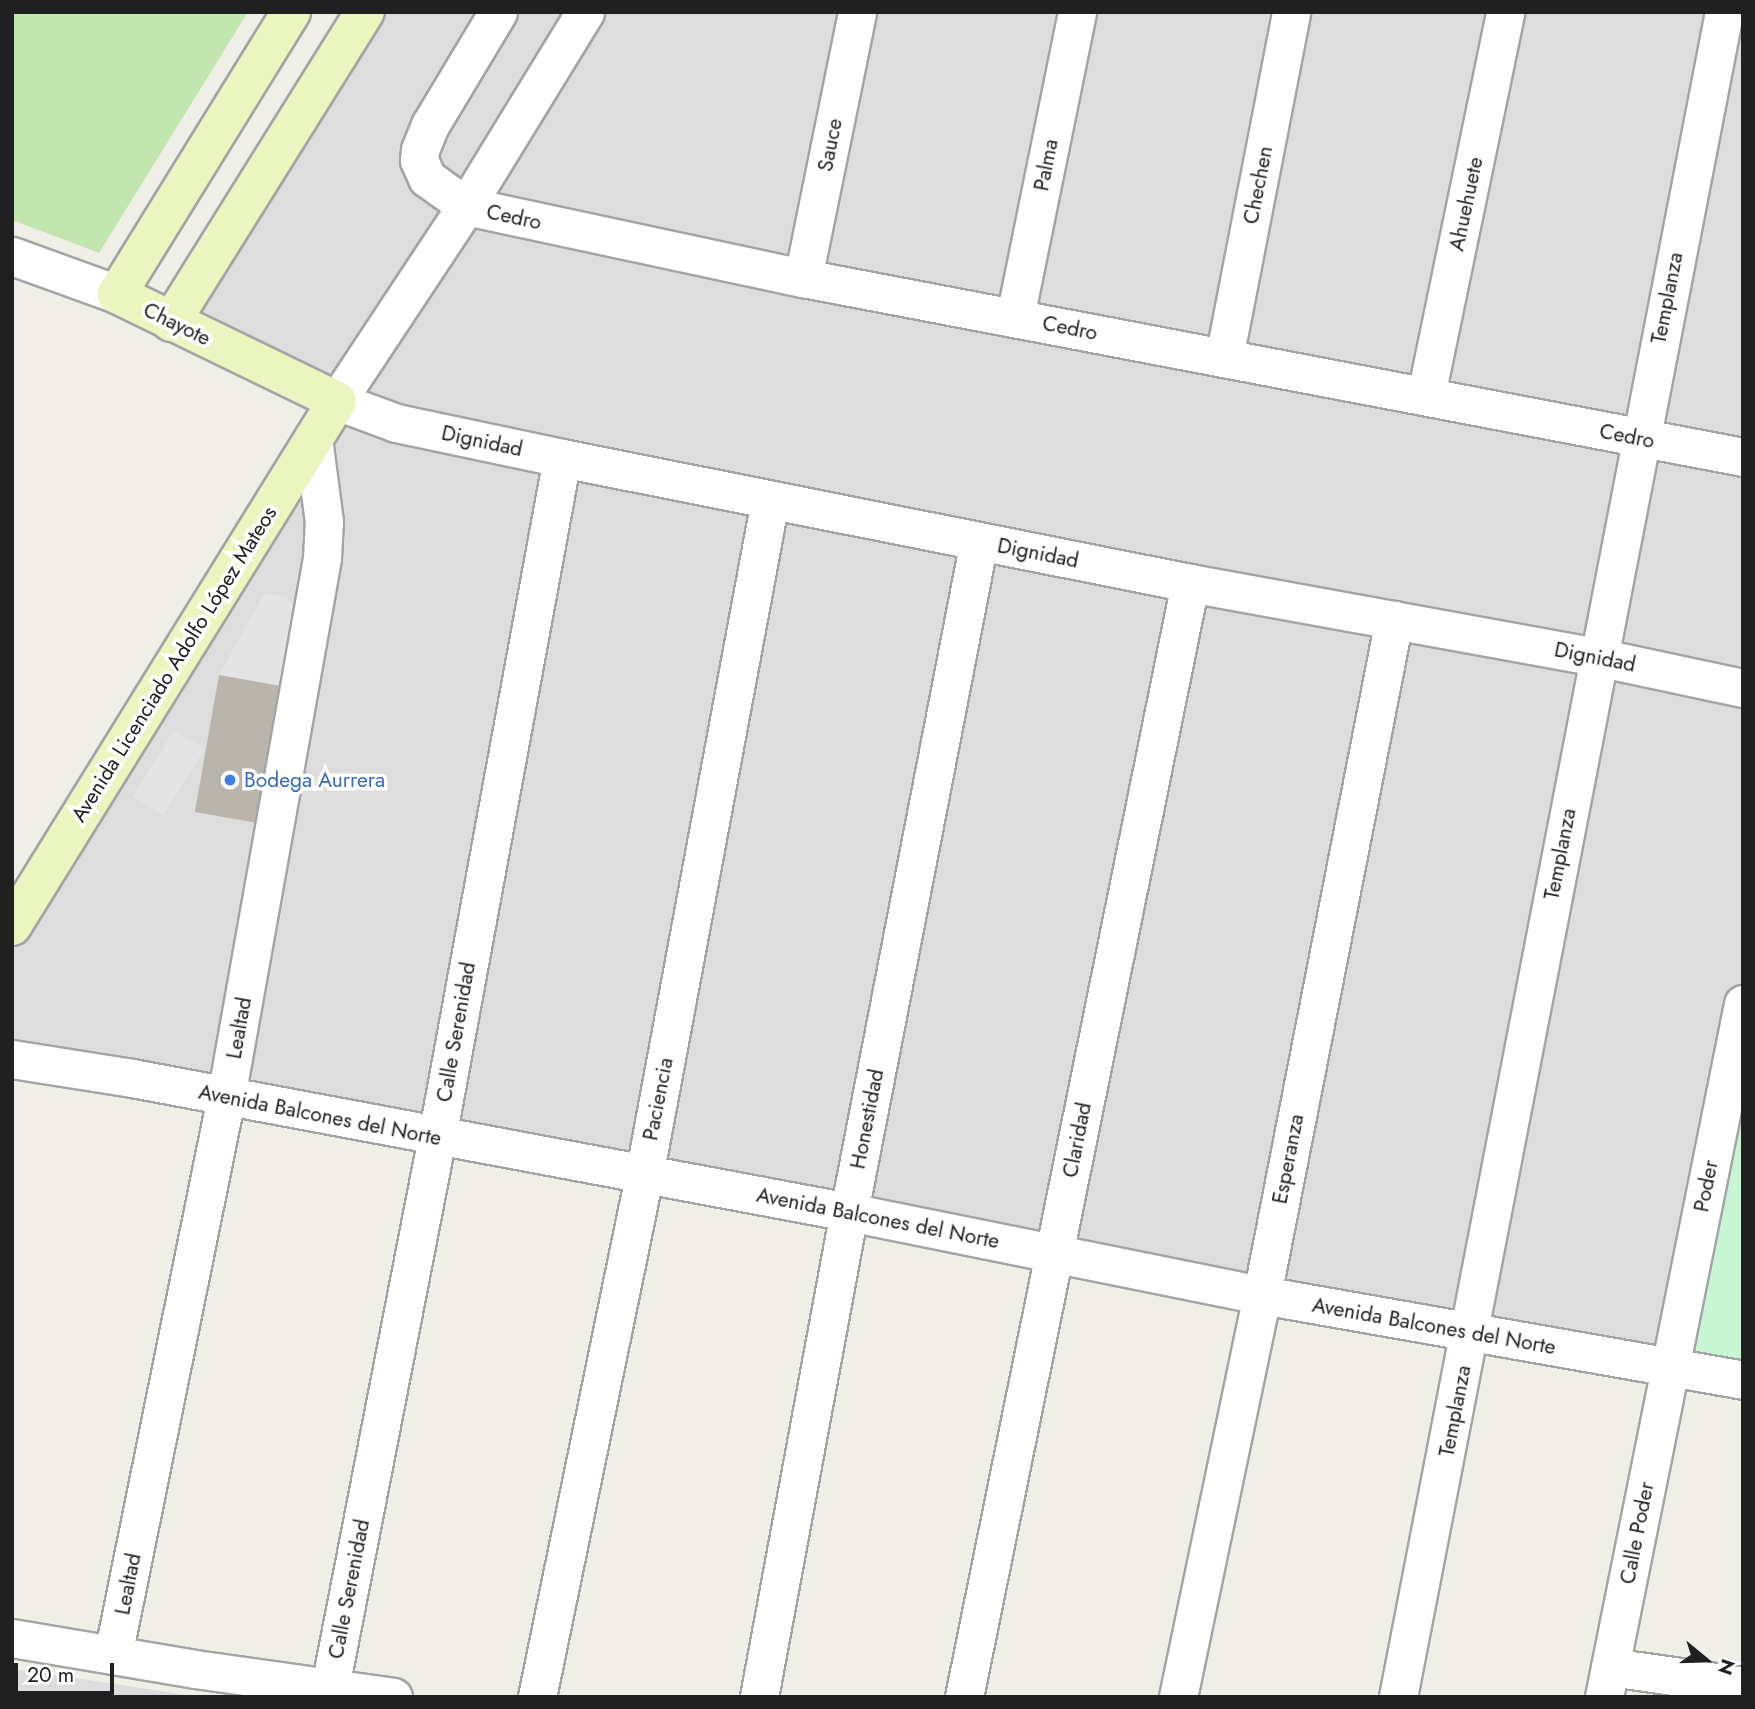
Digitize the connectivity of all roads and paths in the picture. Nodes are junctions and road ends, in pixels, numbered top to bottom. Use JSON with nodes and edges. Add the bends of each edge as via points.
{"nodes":[{"id":1,"x":291,"y":12,"type":"edge"},
{"id":2,"x":365,"y":12,"type":"edge"},
{"id":3,"x":498,"y":12,"type":"edge"},
{"id":4,"x":585,"y":12,"type":"edge"},
{"id":5,"x":857,"y":12,"type":"edge"},
{"id":6,"x":1077,"y":12,"type":"edge"},
{"id":7,"x":1291,"y":12,"type":"edge"},
{"id":8,"x":1505,"y":12,"type":"edge"},
{"id":9,"x":1724,"y":12,"type":"edge"},
{"id":10,"x":466,"y":206,"type":"junction"},
{"id":11,"x":12,"y":256,"type":"edge"},
{"id":12,"x":803,"y":278,"type":"junction"},
{"id":13,"x":117,"y":294,"type":"junction"},
{"id":14,"x":1015,"y":317,"type":"junction"},
{"id":15,"x":171,"y":322,"type":"junction"},
{"id":16,"x":1224,"y":358,"type":"junction"},
{"id":17,"x":1426,"y":395,"type":"junction"},
{"id":18,"x":337,"y":401,"type":"junction"},
{"id":19,"x":313,"y":438,"type":"junction"},
{"id":20,"x":1639,"y":439,"type":"junction"},
{"id":21,"x":1743,"y":457,"type":"edge"},
{"id":22,"x":562,"y":458,"type":"junction"},
{"id":23,"x":770,"y":500,"type":"junction"},
{"id":24,"x":979,"y":541,"type":"junction"},
{"id":25,"x":1190,"y":583,"type":"junction"},
{"id":26,"x":1394,"y":620,"type":"junction"},
{"id":27,"x":1597,"y":657,"type":"junction"},
{"id":28,"x":1743,"y":688,"type":"edge"},
{"id":29,"x":12,"y":926,"type":"edge"},
{"id":30,"x":1743,"y":1003,"type":"edge"},
{"id":31,"x":14,"y":1066,"type":"edge"},
{"id":32,"x":226,"y":1097,"type":"junction"},
{"id":33,"x":437,"y":1137,"type":"junction"},
{"id":34,"x":644,"y":1175,"type":"junction"},
{"id":35,"x":849,"y":1212,"type":"junction"},
{"id":36,"x":1055,"y":1252,"type":"junction"},
{"id":37,"x":1262,"y":1295,"type":"junction"},
{"id":38,"x":1470,"y":1333,"type":"junction"},
{"id":39,"x":1670,"y":1368,"type":"junction"},
{"id":40,"x":1743,"y":1380,"type":"edge"},
{"id":41,"x":12,"y":1638,"type":"edge"},
{"id":42,"x":113,"y":1655,"type":"junction"},
{"id":43,"x":1607,"y":1682,"type":"edge"},
{"id":44,"x":193,"y":1683,"type":"edge"},
{"id":45,"x":1743,"y":1686,"type":"edge"},
{"id":46,"x":330,"y":1687,"type":"junction"},
{"id":47,"x":393,"y":1697,"type":"edge"},
{"id":48,"x":537,"y":1697,"type":"edge"},
{"id":49,"x":759,"y":1697,"type":"edge"},
{"id":50,"x":964,"y":1697,"type":"edge"},
{"id":51,"x":1178,"y":1697,"type":"edge"},
{"id":52,"x":1398,"y":1697,"type":"edge"}],
"edges":[{"from":1,"to":13,"type":"street"},
{"from":2,"to":15,"type":"street"},
{"from":3,"to":10,"type":"street","name":"Cedro","via":[[430,125],[419,159],[427,178]]},
{"from":4,"to":10,"type":"street"},
{"from":5,"to":12,"type":"street","name":"Sauce"},
{"from":6,"to":14,"type":"street","name":"Palma"},
{"from":7,"to":16,"type":"street","name":"Chechen"},
{"from":8,"to":17,"type":"street","name":"Ahuehuete"},
{"from":9,"to":20,"type":"street","name":"Templanza"},
{"from":10,"to":12,"type":"street","name":"Cedro"},
{"from":10,"to":18,"type":"street"},
{"from":11,"to":13,"type":"street","name":"Chayote"},
{"from":12,"to":14,"type":"street","name":"Cedro"},
{"from":13,"to":15,"type":"street","name":"Chayote"},
{"from":14,"to":16,"type":"street","name":"Cedro"},
{"from":15,"to":18,"type":"street","name":"Chayote"},
{"from":16,"to":17,"type":"street","name":"Cedro"},
{"from":17,"to":20,"type":"street","name":"Cedro"},
{"from":18,"to":19,"type":"street","name":"Avenida Licenciado Adolfo López Mateos"},
{"from":18,"to":22,"type":"street","name":"Dignidad","via":[[396,423]]},
{"from":19,"to":29,"type":"street","name":"Avenida Licenciado Adolfo López Mateos"},
{"from":19,"to":32,"type":"street","name":"Lealtad","via":[[324,522],[322,558]]},
{"from":20,"to":21,"type":"street","name":"Cedro"},
{"from":20,"to":27,"type":"street","name":"Templanza"},
{"from":22,"to":23,"type":"street","name":"Dignidad"},
{"from":22,"to":33,"type":"street","name":"Calle Serenidad"},
{"from":23,"to":24,"type":"street","name":"Dignidad"},
{"from":23,"to":34,"type":"street","name":"Paciencia"},
{"from":24,"to":25,"type":"street","name":"Dignidad"},
{"from":24,"to":35,"type":"street","name":"Honestidad"},
{"from":25,"to":26,"type":"street","name":"Dignidad"},
{"from":25,"to":36,"type":"street","name":"Claridad"},
{"from":26,"to":27,"type":"street","name":"Dignidad"},
{"from":26,"to":37,"type":"street","name":"Esperanza"},
{"from":27,"to":28,"type":"street","name":"Dignidad"},
{"from":27,"to":38,"type":"street","name":"Templanza"},
{"from":30,"to":39,"type":"street","name":"Poder"},
{"from":31,"to":32,"type":"street","name":"Avenida Balcones del Norte"},
{"from":32,"to":33,"type":"street","name":"Avenida Balcones del Norte"},
{"from":32,"to":42,"type":"street","name":"Lealtad"},
{"from":33,"to":34,"type":"street","name":"Avenida Balcones del Norte"},
{"from":33,"to":46,"type":"street","name":"Calle Serenidad"},
{"from":34,"to":35,"type":"street","name":"Avenida Balcones del Norte"},
{"from":34,"to":48,"type":"street","name":"Paciencia"},
{"from":35,"to":36,"type":"street","name":"Avenida Balcones del Norte"},
{"from":35,"to":49,"type":"street","name":"Honestidad"},
{"from":36,"to":37,"type":"street","name":"Avenida Balcones del Norte"},
{"from":36,"to":50,"type":"street","name":"Claridad"},
{"from":37,"to":38,"type":"street","name":"Avenida Balcones del Norte"},
{"from":37,"to":51,"type":"street","name":"Esperanza"},
{"from":38,"to":39,"type":"street","name":"Avenida Balcones del Norte"},
{"from":38,"to":52,"type":"street","name":"Templanza"},
{"from":39,"to":40,"type":"street","name":"Avenida Balcones del Norte"},
{"from":39,"to":43,"type":"street","name":"Calle Poder"},
{"from":41,"to":42,"type":"street"},
{"from":42,"to":44,"type":"street"},
{"from":43,"to":45,"type":"street"},
{"from":44,"to":46,"type":"street"},
{"from":46,"to":47,"type":"street"}]}
